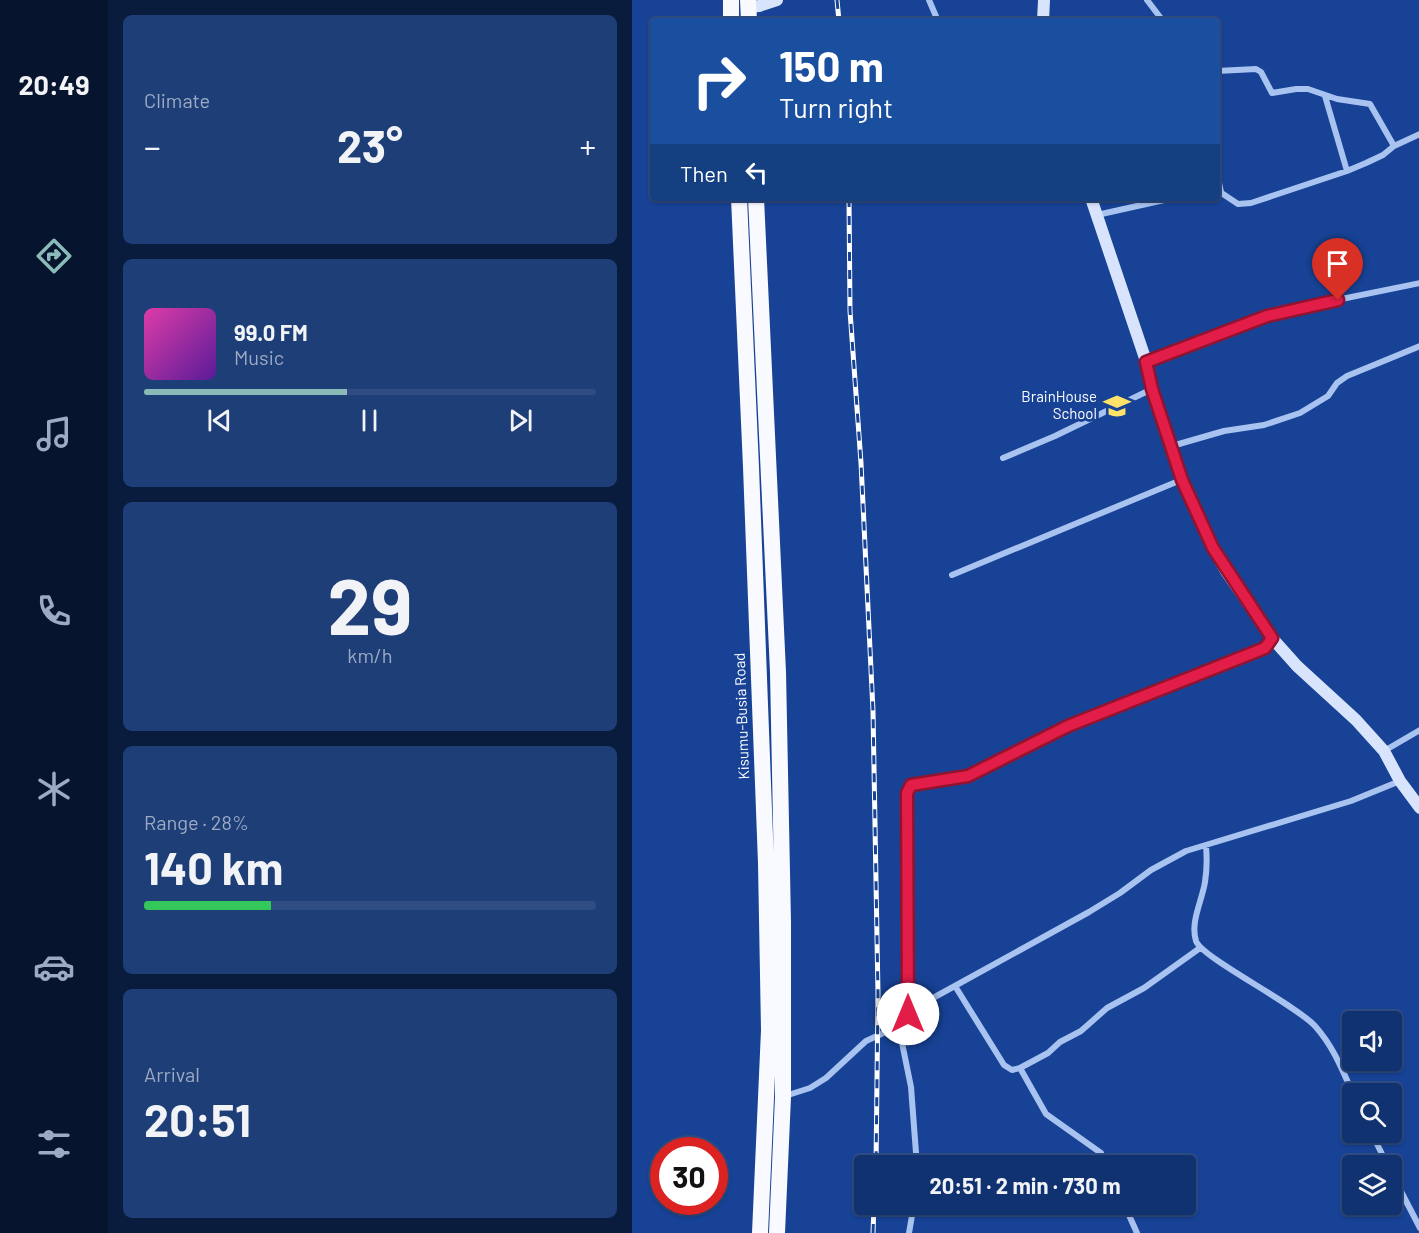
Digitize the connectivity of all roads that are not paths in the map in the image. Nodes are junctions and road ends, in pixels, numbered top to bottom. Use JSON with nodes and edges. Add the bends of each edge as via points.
{"nodes":[{"id":1,"x":731,"y":0,"type":"edge"},
{"id":2,"x":777,"y":0,"type":"edge"},
{"id":3,"x":929,"y":0,"type":"edge"},
{"id":4,"x":1044,"y":0,"type":"edge"},
{"id":5,"x":1147,"y":0,"type":"edge"},
{"id":6,"x":748,"y":9,"type":"edge"},
{"id":7,"x":731,"y":18,"type":"edge"},
{"id":8,"x":937,"y":18,"type":"edge"},
{"id":9,"x":1043,"y":18,"type":"edge"},
{"id":10,"x":1161,"y":18,"type":"edge"},
{"id":11,"x":1220,"y":71,"type":"edge"},
{"id":12,"x":1325,"y":96,"type":"junction"},
{"id":13,"x":1420,"y":134,"type":"edge"},
{"id":14,"x":1394,"y":146,"type":"junction"},
{"id":15,"x":1347,"y":171,"type":"junction"},
{"id":16,"x":1220,"y":192,"type":"edge"},
{"id":17,"x":739,"y":201,"type":"edge"},
{"id":18,"x":756,"y":201,"type":"edge"},
{"id":19,"x":1092,"y":201,"type":"edge"},
{"id":20,"x":1159,"y":201,"type":"edge"},
{"id":21,"x":1096,"y":215,"type":"junction"},
{"id":22,"x":1420,"y":283,"type":"edge"},
{"id":23,"x":1420,"y":346,"type":"edge"},
{"id":24,"x":1146,"y":362,"type":"junction"},
{"id":25,"x":1152,"y":389,"type":"junction"},
{"id":26,"x":1172,"y":446,"type":"junction"},
{"id":27,"x":1003,"y":458,"type":"dead end"},
{"id":28,"x":1182,"y":480,"type":"junction"},
{"id":29,"x":952,"y":576,"type":"dead end"},
{"id":30,"x":1272,"y":638,"type":"junction"},
{"id":31,"x":1420,"y":730,"type":"edge"},
{"id":32,"x":1384,"y":751,"type":"junction"},
{"id":33,"x":1400,"y":781,"type":"junction"},
{"id":34,"x":1420,"y":808,"type":"edge"},
{"id":35,"x":1206,"y":846,"type":"junction"},
{"id":36,"x":1200,"y":948,"type":"junction"},
{"id":37,"x":955,"y":986,"type":"junction"},
{"id":38,"x":908,"y":1014,"type":"junction"},
{"id":39,"x":898,"y":1023,"type":"junction"},
{"id":40,"x":1020,"y":1068,"type":"junction"},
{"id":41,"x":1348,"y":1083,"type":"edge"},
{"id":42,"x":783,"y":1097,"type":"junction"},
{"id":43,"x":916,"y":1155,"type":"edge"},
{"id":44,"x":1102,"y":1155,"type":"edge"},
{"id":45,"x":1402,"y":1193,"type":"edge"},
{"id":46,"x":912,"y":1215,"type":"edge"},
{"id":47,"x":1129,"y":1215,"type":"edge"},
{"id":48,"x":1420,"y":1228,"type":"edge"},
{"id":49,"x":760,"y":1233,"type":"edge"},
{"id":50,"x":777,"y":1233,"type":"edge"},
{"id":51,"x":910,"y":1233,"type":"edge"},
{"id":52,"x":1137,"y":1233,"type":"edge"}],
"edges":[{"from":1,"to":7,"type":"highway"},
{"from":2,"to":6,"type":"main road"},
{"from":3,"to":8,"type":"street"},
{"from":4,"to":9,"type":"main road"},
{"from":5,"to":10,"type":"street"},
{"from":11,"to":12,"type":"street","via":[[1256,69],[1272,93],[1308,89]]},
{"from":12,"to":14,"type":"street","via":[[1370,104]]},
{"from":12,"to":15,"type":"street"},
{"from":13,"to":14,"type":"street"},
{"from":14,"to":15,"type":"street"},
{"from":15,"to":16,"type":"street","via":[[1251,203],[1238,204]]},
{"from":17,"to":49,"type":"highway","name":"Kisumu-Busia Road","via":[[769,1018]]},
{"from":18,"to":42,"type":"highway","via":[[778,672]]},
{"from":19,"to":21,"type":"main road"},
{"from":20,"to":21,"type":"street"},
{"from":21,"to":24,"type":"main road"},
{"from":22,"to":24,"type":"street","via":[[1267,316]]},
{"from":23,"to":26,"type":"street","via":[[1347,376],[1328,396],[1300,413]]},
{"from":24,"to":25,"type":"main road"},
{"from":25,"to":26,"type":"main road"},
{"from":25,"to":27,"type":"street"},
{"from":26,"to":28,"type":"main road"},
{"from":28,"to":29,"type":"street"},
{"from":28,"to":30,"type":"main road","via":[[1213,548]]},
{"from":30,"to":32,"type":"main road"},
{"from":30,"to":38,"type":"street","via":[[1265,648],[1068,726],[968,776],[911,785],[907,793]]},
{"from":31,"to":32,"type":"street"},
{"from":32,"to":33,"type":"main road"},
{"from":33,"to":34,"type":"main road"},
{"from":33,"to":35,"type":"street","via":[[1351,801]]},
{"from":35,"to":36,"type":"street","via":[[1208,861],[1195,934]]},
{"from":35,"to":37,"type":"street","via":[[1186,851],[1151,870],[1089,912]]},
{"from":36,"to":40,"type":"street","via":[[1108,1008],[1081,1031]]},
{"from":36,"to":41,"type":"street","via":[[1314,1024],[1334,1050]]},
{"from":37,"to":38,"type":"street"},
{"from":37,"to":40,"type":"street","via":[[1004,1065],[1012,1070]]},
{"from":38,"to":39,"type":"street"},
{"from":39,"to":42,"type":"street","via":[[866,1041],[826,1078]]},
{"from":39,"to":43,"type":"street","via":[[911,1087]]},
{"from":40,"to":44,"type":"street","via":[[1046,1114]]},
{"from":42,"to":50,"type":"highway"},
{"from":45,"to":48,"type":"street"},
{"from":46,"to":51,"type":"street"},
{"from":47,"to":52,"type":"street"}]}
